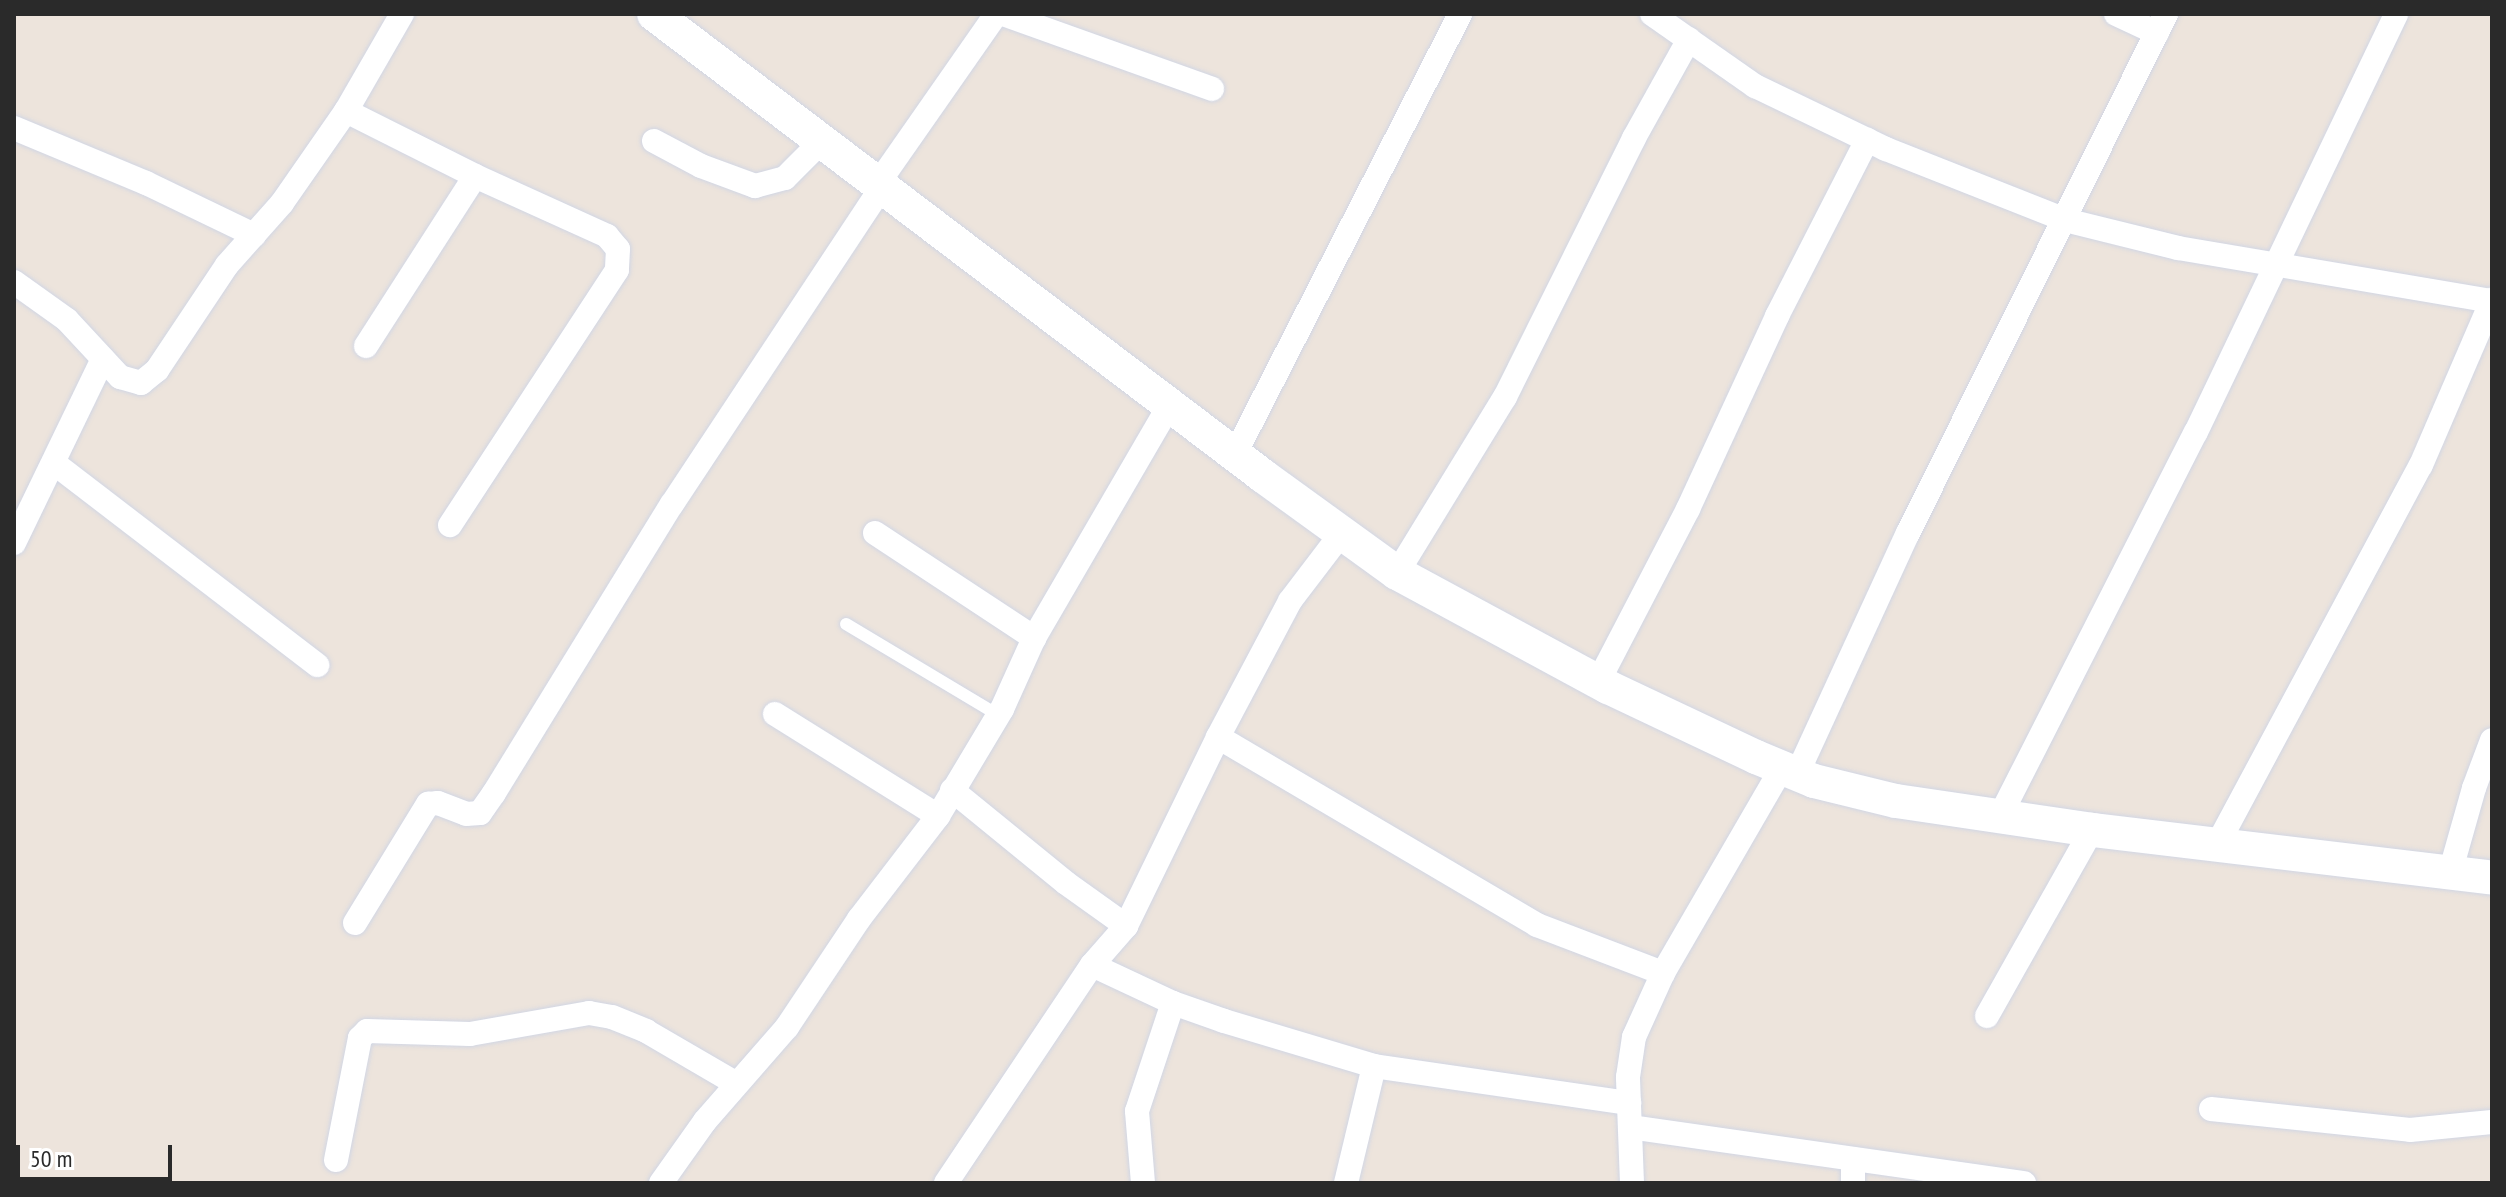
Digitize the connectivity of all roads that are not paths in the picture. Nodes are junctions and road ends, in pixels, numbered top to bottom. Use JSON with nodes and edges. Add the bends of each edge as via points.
{"nodes":[{"id":1,"x":402,"y":14,"type":"edge"},
{"id":2,"x":654,"y":14,"type":"edge"},
{"id":3,"x":996,"y":14,"type":"edge"},
{"id":4,"x":1003,"y":14,"type":"edge"},
{"id":5,"x":1460,"y":14,"type":"edge"},
{"id":6,"x":1652,"y":14,"type":"edge"},
{"id":7,"x":2116,"y":14,"type":"edge"},
{"id":8,"x":2396,"y":14,"type":"edge"},
{"id":9,"x":2162,"y":24,"type":"edge"},
{"id":10,"x":1689,"y":39,"type":"junction"},
{"id":11,"x":1212,"y":89,"type":"dead end"},
{"id":12,"x":346,"y":111,"type":"junction"},
{"id":13,"x":14,"y":128,"type":"edge"},
{"id":14,"x":823,"y":140,"type":"junction"},
{"id":15,"x":1867,"y":140,"type":"junction"},
{"id":16,"x":654,"y":141,"type":"dead end"},
{"id":17,"x":475,"y":176,"type":"junction"},
{"id":18,"x":881,"y":184,"type":"junction"},
{"id":19,"x":2065,"y":220,"type":"junction"},
{"id":20,"x":254,"y":235,"type":"junction"},
{"id":21,"x":2278,"y":263,"type":"junction"},
{"id":22,"x":14,"y":282,"type":"edge"},
{"id":23,"x":2492,"y":301,"type":"edge"},
{"id":24,"x":366,"y":346,"type":"dead end"},
{"id":25,"x":103,"y":359,"type":"junction"},
{"id":26,"x":1170,"y":404,"type":"junction"},
{"id":27,"x":1235,"y":454,"type":"junction"},
{"id":28,"x":54,"y":463,"type":"junction"},
{"id":29,"x":450,"y":525,"type":"dead end"},
{"id":30,"x":875,"y":533,"type":"dead end"},
{"id":31,"x":1341,"y":534,"type":"junction"},
{"id":32,"x":14,"y":543,"type":"edge"},
{"id":33,"x":1397,"y":573,"type":"junction"},
{"id":34,"x":846,"y":624,"type":"dead end"},
{"id":35,"x":1034,"y":638,"type":"junction"},
{"id":36,"x":317,"y":665,"type":"dead end"},
{"id":37,"x":1598,"y":682,"type":"junction"},
{"id":38,"x":775,"y":714,"type":"dead end"},
{"id":39,"x":998,"y":715,"type":"junction"},
{"id":40,"x":1218,"y":737,"type":"junction"},
{"id":41,"x":2492,"y":740,"type":"edge"},
{"id":42,"x":1789,"y":771,"type":"junction"},
{"id":43,"x":952,"y":790,"type":"junction"},
{"id":44,"x":938,"y":816,"type":"junction"},
{"id":45,"x":2000,"y":816,"type":"junction"},
{"id":46,"x":2092,"y":830,"type":"junction"},
{"id":47,"x":2217,"y":845,"type":"junction"},
{"id":48,"x":2450,"y":873,"type":"junction"},
{"id":49,"x":2492,"y":878,"type":"edge"},
{"id":50,"x":355,"y":923,"type":"dead end"},
{"id":51,"x":1126,"y":926,"type":"junction"},
{"id":52,"x":1092,"y":965,"type":"junction"},
{"id":53,"x":1663,"y":973,"type":"junction"},
{"id":54,"x":1173,"y":1003,"type":"junction"},
{"id":55,"x":1987,"y":1016,"type":"dead end"},
{"id":56,"x":1374,"y":1066,"type":"junction"},
{"id":57,"x":737,"y":1084,"type":"junction"},
{"id":58,"x":2211,"y":1109,"type":"dead end"},
{"id":59,"x":1629,"y":1115,"type":"junction"},
{"id":60,"x":2492,"y":1122,"type":"edge"},
{"id":61,"x":336,"y":1160,"type":"dead end"},
{"id":62,"x":1853,"y":1171,"type":"edge"},
{"id":63,"x":661,"y":1183,"type":"edge"},
{"id":64,"x":946,"y":1183,"type":"edge"},
{"id":65,"x":1143,"y":1183,"type":"edge"},
{"id":66,"x":1346,"y":1183,"type":"edge"},
{"id":67,"x":1632,"y":1183,"type":"edge"},
{"id":68,"x":2024,"y":1183,"type":"edge"}],
"edges":[{"from":1,"to":12,"type":"street"},
{"from":2,"to":14,"type":"street"},
{"from":3,"to":18,"type":"street"},
{"from":4,"to":11,"type":"street"},
{"from":5,"to":27,"type":"street"},
{"from":6,"to":10,"type":"street"},
{"from":7,"to":9,"type":"street"},
{"from":8,"to":21,"type":"street"},
{"from":9,"to":19,"type":"street"},
{"from":10,"to":15,"type":"street","via":[[1755,86]]},
{"from":10,"to":33,"type":"street","via":[[1505,397]]},
{"from":12,"to":17,"type":"street"},
{"from":12,"to":20,"type":"street"},
{"from":13,"to":20,"type":"street"},
{"from":14,"to":16,"type":"street","via":[[785,178],[755,186]]},
{"from":14,"to":18,"type":"street"},
{"from":15,"to":19,"type":"street"},
{"from":15,"to":37,"type":"street"},
{"from":17,"to":24,"type":"street"},
{"from":17,"to":29,"type":"street","via":[[607,236],[618,249],[617,270]]},
{"from":18,"to":26,"type":"street"},
{"from":18,"to":50,"type":"street","via":[[640,553],[480,813],[428,804]]},
{"from":19,"to":21,"type":"street","via":[[2178,248]]},
{"from":19,"to":42,"type":"street"},
{"from":20,"to":25,"type":"street","via":[[227,265],[157,370],[141,383],[120,377]]},
{"from":21,"to":23,"type":"street"},
{"from":21,"to":45,"type":"street"},
{"from":22,"to":25,"type":"street","via":[[67,320]]},
{"from":23,"to":47,"type":"street","via":[[2421,465]]},
{"from":25,"to":28,"type":"street"},
{"from":26,"to":27,"type":"street"},
{"from":26,"to":35,"type":"street"},
{"from":27,"to":31,"type":"street"},
{"from":28,"to":32,"type":"street"},
{"from":28,"to":36,"type":"street"},
{"from":30,"to":35,"type":"street"},
{"from":31,"to":33,"type":"street"},
{"from":31,"to":40,"type":"street","via":[[1290,601]]},
{"from":33,"to":37,"type":"street"},
{"from":34,"to":39,"type":"lane"},
{"from":35,"to":39,"type":"street"},
{"from":37,"to":42,"type":"street"},
{"from":38,"to":44,"type":"street"},
{"from":39,"to":43,"type":"street"},
{"from":40,"to":51,"type":"street"},
{"from":40,"to":53,"type":"street","via":[[1537,925]]},
{"from":41,"to":48,"type":"street"},
{"from":42,"to":45,"type":"street","via":[[1896,801]]},
{"from":42,"to":53,"type":"street"},
{"from":43,"to":44,"type":"street"},
{"from":43,"to":51,"type":"street"},
{"from":44,"to":57,"type":"street","via":[[859,919],[787,1027]]},
{"from":45,"to":46,"type":"street"},
{"from":46,"to":47,"type":"street"},
{"from":46,"to":55,"type":"street"},
{"from":47,"to":48,"type":"street"},
{"from":48,"to":49,"type":"street"},
{"from":51,"to":52,"type":"street"},
{"from":52,"to":54,"type":"street"},
{"from":52,"to":64,"type":"street"},
{"from":53,"to":59,"type":"street","via":[[1634,1037]]},
{"from":54,"to":56,"type":"street"},
{"from":54,"to":65,"type":"street","via":[[1137,1111]]},
{"from":56,"to":59,"type":"street"},
{"from":56,"to":66,"type":"street"},
{"from":57,"to":61,"type":"street","via":[[646,1031],[589,1013],[470,1034],[367,1031],[360,1038]]},
{"from":57,"to":63,"type":"street"},
{"from":58,"to":60,"type":"street","via":[[2410,1130]]},
{"from":59,"to":62,"type":"street"},
{"from":59,"to":67,"type":"street"},
{"from":62,"to":68,"type":"street"}]}
